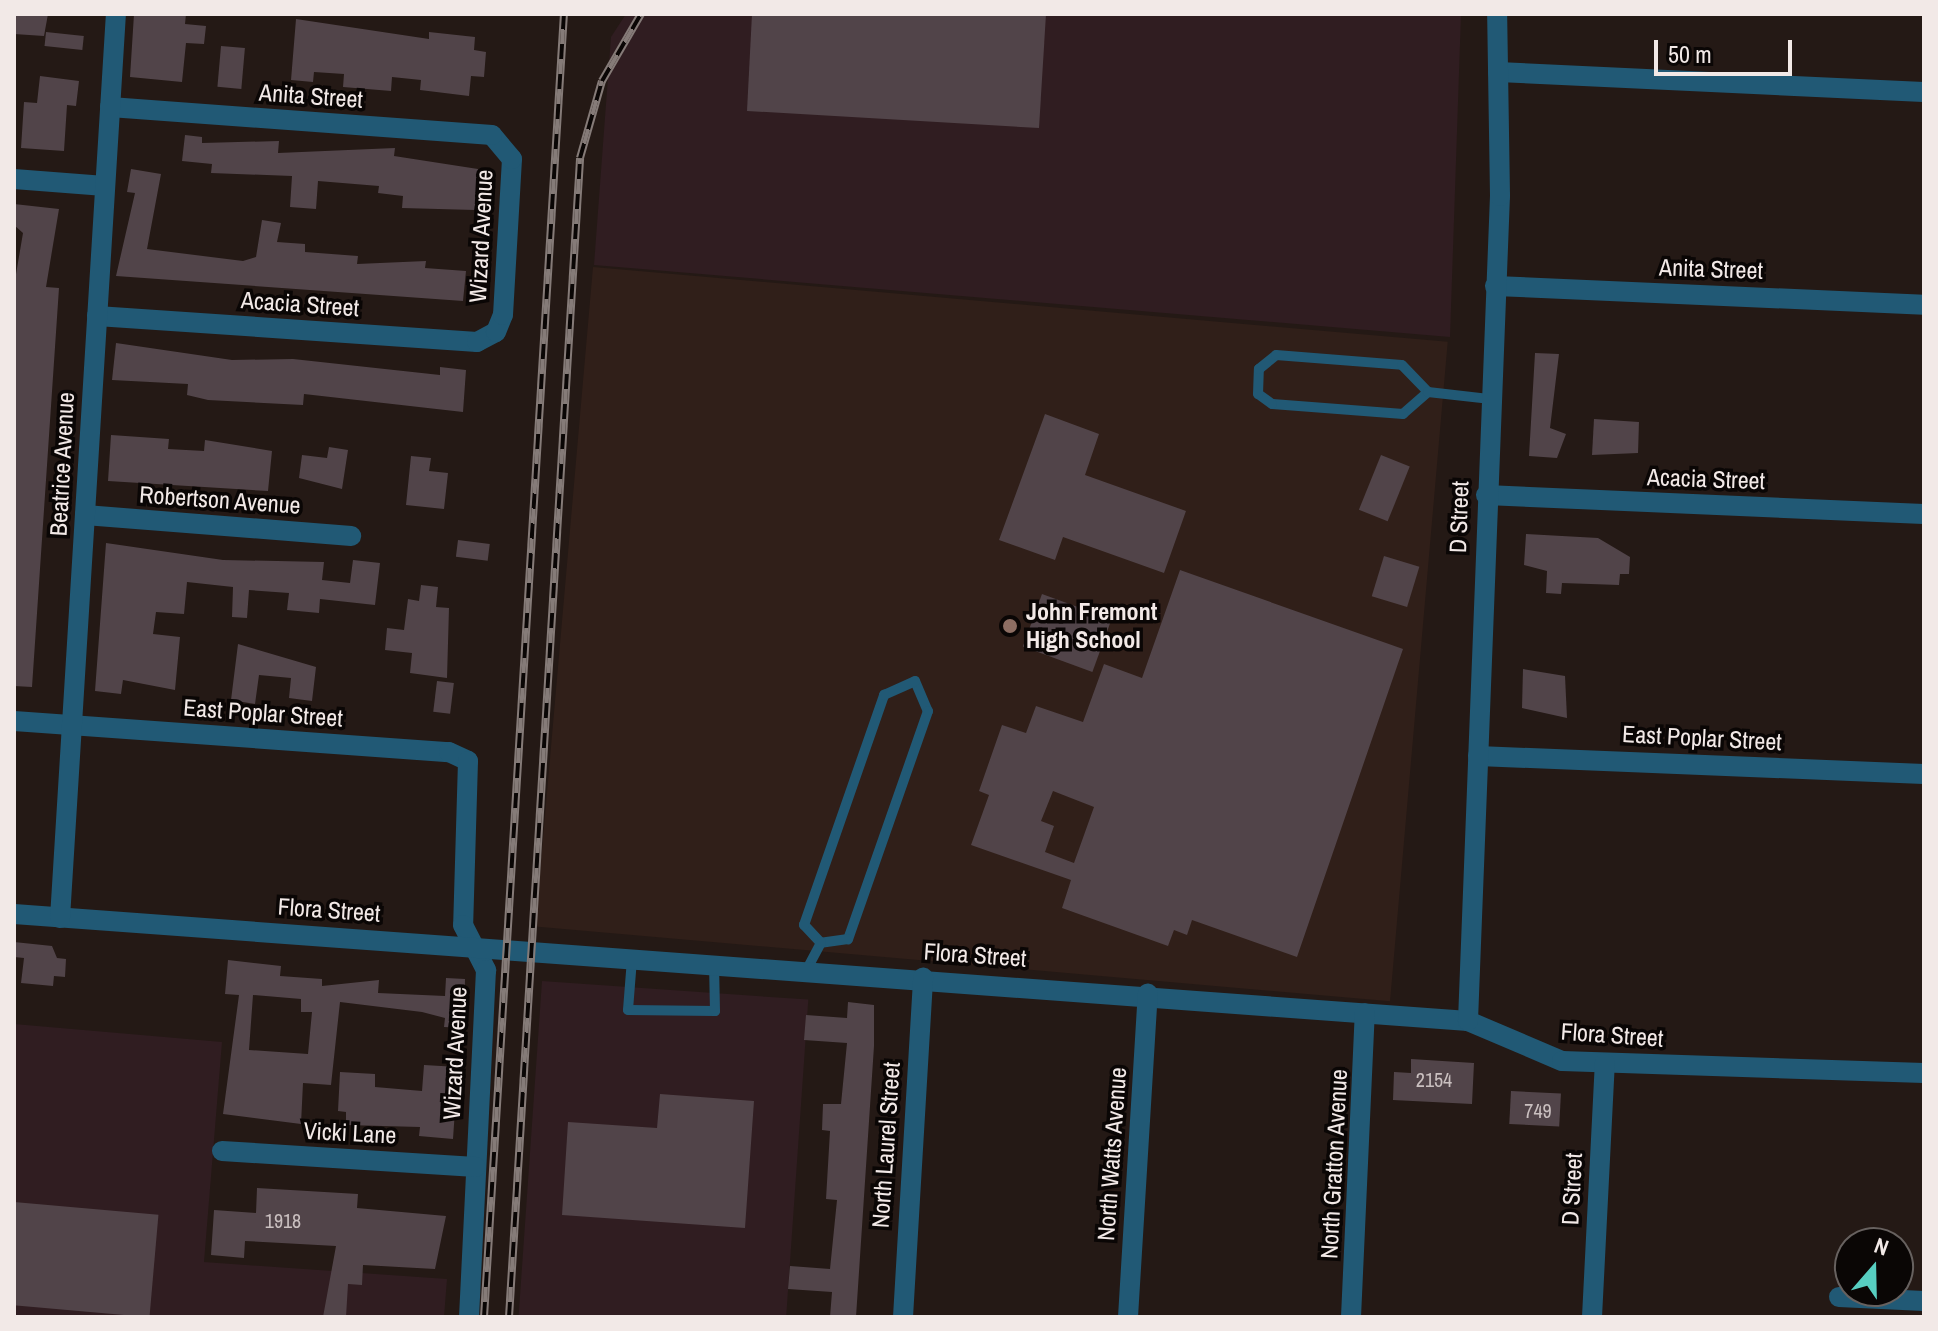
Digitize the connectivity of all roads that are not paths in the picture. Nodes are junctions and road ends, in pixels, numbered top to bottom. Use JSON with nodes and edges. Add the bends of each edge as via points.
{"nodes":[{"id":1,"x":116,"y":14,"type":"edge"},
{"id":2,"x":1497,"y":14,"type":"edge"},
{"id":3,"x":1498,"y":72,"type":"junction"},
{"id":4,"x":1924,"y":92,"type":"edge"},
{"id":5,"x":110,"y":107,"type":"junction"},
{"id":6,"x":505,"y":143,"type":"joint"},
{"id":7,"x":14,"y":179,"type":"edge"},
{"id":8,"x":105,"y":186,"type":"junction"},
{"id":9,"x":1495,"y":286,"type":"junction"},
{"id":10,"x":1924,"y":305,"type":"edge"},
{"id":11,"x":97,"y":316,"type":"junction"},
{"id":12,"x":496,"y":332,"type":"joint"},
{"id":13,"x":1428,"y":392,"type":"junction"},
{"id":14,"x":1489,"y":399,"type":"junction"},
{"id":15,"x":1486,"y":495,"type":"junction"},
{"id":16,"x":1924,"y":514,"type":"edge"},
{"id":17,"x":85,"y":515,"type":"junction"},
{"id":18,"x":351,"y":536,"type":"dead end"},
{"id":19,"x":14,"y":721,"type":"edge"},
{"id":20,"x":71,"y":724,"type":"junction"},
{"id":21,"x":1478,"y":756,"type":"junction"},
{"id":22,"x":1924,"y":774,"type":"edge"},
{"id":23,"x":472,"y":798,"type":"joint"},
{"id":24,"x":14,"y":914,"type":"edge"},
{"id":25,"x":60,"y":918,"type":"junction"},
{"id":26,"x":821,"y":943,"type":"junction"},
{"id":27,"x":474,"y":948,"type":"junction"},
{"id":28,"x":632,"y":959,"type":"junction"},
{"id":29,"x":714,"y":965,"type":"junction"},
{"id":30,"x":807,"y":969,"type":"junction"},
{"id":31,"x":923,"y":978,"type":"junction"},
{"id":32,"x":1148,"y":994,"type":"junction"},
{"id":33,"x":1365,"y":1013,"type":"junction"},
{"id":34,"x":1468,"y":1021,"type":"junction"},
{"id":35,"x":1605,"y":1063,"type":"junction"},
{"id":36,"x":1924,"y":1073,"type":"edge"},
{"id":37,"x":222,"y":1151,"type":"dead end"},
{"id":38,"x":475,"y":1167,"type":"junction"},
{"id":39,"x":469,"y":1317,"type":"edge"},
{"id":40,"x":903,"y":1317,"type":"edge"},
{"id":41,"x":1128,"y":1317,"type":"edge"},
{"id":42,"x":1351,"y":1317,"type":"edge"},
{"id":43,"x":1592,"y":1317,"type":"edge"}],
"edges":[{"from":1,"to":5,"type":"street","name":"Beatrice Avenue"},
{"from":2,"to":3,"type":"street","name":"D Street"},
{"from":3,"to":4,"type":"street"},
{"from":3,"to":9,"type":"street","name":"D Street"},
{"from":5,"to":6,"type":"street","name":"Anita Street","via":[[492,135]]},
{"from":5,"to":8,"type":"street","name":"Beatrice Avenue"},
{"from":6,"to":12,"type":"street","name":"Wizard Avenue","via":[[512,159]]},
{"from":7,"to":8,"type":"street"},
{"from":8,"to":11,"type":"street","name":"Beatrice Avenue"},
{"from":9,"to":10,"type":"street","name":"Anita Street"},
{"from":9,"to":14,"type":"street","name":"D Street"},
{"from":11,"to":12,"type":"street","name":"Acacia Street","via":[[477,342]]},
{"from":11,"to":17,"type":"street","name":"Beatrice Avenue"},
{"from":13,"to":13,"type":"lane","via":[[1402,365],[1276,355],[1259,369],[1258,394],[1272,404],[1403,414]]},
{"from":13,"to":14,"type":"lane"},
{"from":14,"to":15,"type":"street","name":"D Street"},
{"from":15,"to":16,"type":"street","name":"Acacia Street"},
{"from":15,"to":21,"type":"street","name":"D Street"},
{"from":17,"to":18,"type":"street","name":"Robertson Avenue"},
{"from":17,"to":20,"type":"street","name":"Beatrice Avenue"},
{"from":19,"to":20,"type":"street","name":"East Poplar Street"},
{"from":20,"to":23,"type":"street","name":"East Poplar Street","via":[[449,752],[472,767]]},
{"from":20,"to":25,"type":"street","name":"Beatrice Avenue"},
{"from":21,"to":22,"type":"street","name":"East Poplar Street"},
{"from":21,"to":34,"type":"street","name":"D Street"},
{"from":23,"to":27,"type":"street","name":"Wizard Avenue","via":[[463,925]]},
{"from":24,"to":25,"type":"street","name":"Flora Street"},
{"from":25,"to":27,"type":"street","name":"Flora Street"},
{"from":26,"to":26,"type":"lane","via":[[848,939],[928,711],[915,681],[884,695],[804,925]]},
{"from":26,"to":30,"type":"lane"},
{"from":27,"to":28,"type":"street","name":"Flora Street"},
{"from":27,"to":38,"type":"street","name":"Wizard Avenue","via":[[486,970]]},
{"from":28,"to":29,"type":"street","name":"Flora Street"},
{"from":28,"to":29,"type":"lane","via":[[628,1010],[715,1011]]},
{"from":29,"to":30,"type":"street","name":"Flora Street"},
{"from":30,"to":31,"type":"street","name":"Flora Street"},
{"from":31,"to":32,"type":"street","name":"Flora Street"},
{"from":31,"to":40,"type":"street","name":"North Laurel Street"},
{"from":32,"to":33,"type":"street","name":"Flora Street"},
{"from":32,"to":41,"type":"street","name":"North Watts Avenue"},
{"from":33,"to":34,"type":"street","name":"Flora Street"},
{"from":33,"to":42,"type":"street","name":"North Gratton Avenue"},
{"from":34,"to":35,"type":"street","name":"Flora Street","via":[[1544,1056]]},
{"from":35,"to":36,"type":"street","name":"Flora Street"},
{"from":35,"to":43,"type":"street","name":"D Street"},
{"from":37,"to":38,"type":"street","name":"Vicki Lane"},
{"from":38,"to":39,"type":"street","name":"Wizard Avenue"}]}
